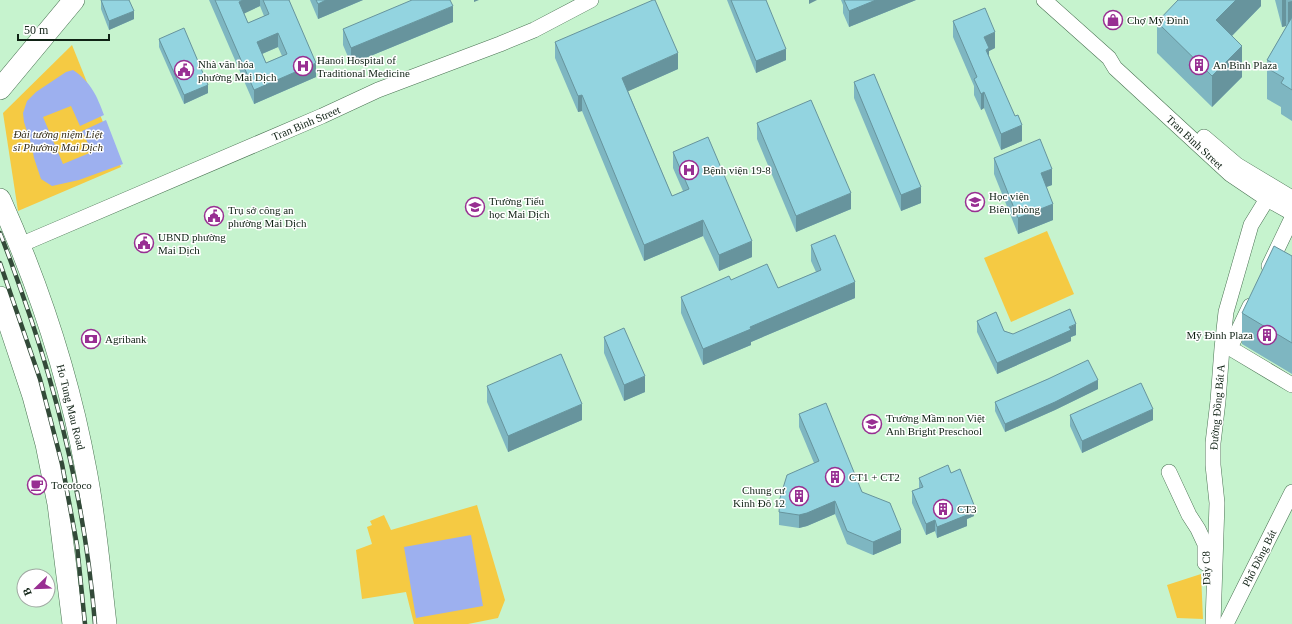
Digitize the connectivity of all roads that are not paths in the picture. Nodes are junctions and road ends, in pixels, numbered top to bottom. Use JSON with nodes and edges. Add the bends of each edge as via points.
{"nodes":[{"id":1,"x":74,"y":0,"type":"edge"},
{"id":2,"x":590,"y":0,"type":"edge"},
{"id":3,"x":1044,"y":0,"type":"edge"},
{"id":4,"x":1109,"y":58,"type":"junction"},
{"id":5,"x":0,"y":89,"type":"edge"},
{"id":6,"x":1292,"y":198,"type":"edge"},
{"id":7,"x":0,"y":199,"type":"edge"},
{"id":8,"x":1267,"y":199,"type":"junction"},
{"id":9,"x":1292,"y":213,"type":"edge"},
{"id":10,"x":1292,"y":218,"type":"edge"},
{"id":11,"x":20,"y":245,"type":"junction"},
{"id":12,"x":1264,"y":276,"type":"edge"},
{"id":13,"x":1257,"y":291,"type":"edge"},
{"id":14,"x":0,"y":297,"type":"edge"},
{"id":15,"x":1292,"y":385,"type":"edge"},
{"id":16,"x":1169,"y":472,"type":"dead end"},
{"id":17,"x":1292,"y":492,"type":"edge"},
{"id":18,"x":73,"y":624,"type":"edge"},
{"id":19,"x":106,"y":624,"type":"edge"},
{"id":20,"x":1206,"y":624,"type":"edge"},
{"id":21,"x":1213,"y":624,"type":"edge"},
{"id":22,"x":1226,"y":624,"type":"edge"}],
"edges":[{"from":1,"to":5,"type":"highway"},
{"from":2,"to":11,"type":"street","name":"Tran Binh Street","via":[[534,30],[378,90]]},
{"from":3,"to":4,"type":"street","name":"Tran Binh Street"},
{"from":4,"to":6,"type":"street","name":"Tran Binh Street","via":[[1121,61],[1237,165]]},
{"from":4,"to":8,"type":"street","name":"Tran Binh Street","via":[[1115,68],[1230,174]]},
{"from":7,"to":11,"type":"highway","name":"Ho Tung Mau Road"},
{"from":8,"to":9,"type":"street","name":"Tran Binh Street"},
{"from":8,"to":21,"type":"street","name":"Đường Đồng Bát A","via":[[1251,225],[1226,312],[1212,465],[1217,503]]},
{"from":10,"to":12,"type":"street","via":[[1276,265]]},
{"from":11,"to":19,"type":"highway","name":"Ho Tung Mau Road","via":[[55,342],[72,404],[94,515]]},
{"from":13,"to":15,"type":"street","via":[[1230,348]]},
{"from":14,"to":18,"type":"highway","via":[[46,444],[58,504]]},
{"from":16,"to":20,"type":"street","name":"Dãy C8","via":[[1205,544]]},
{"from":17,"to":22,"type":"street","name":"Phố Đồng Bát"}]}
